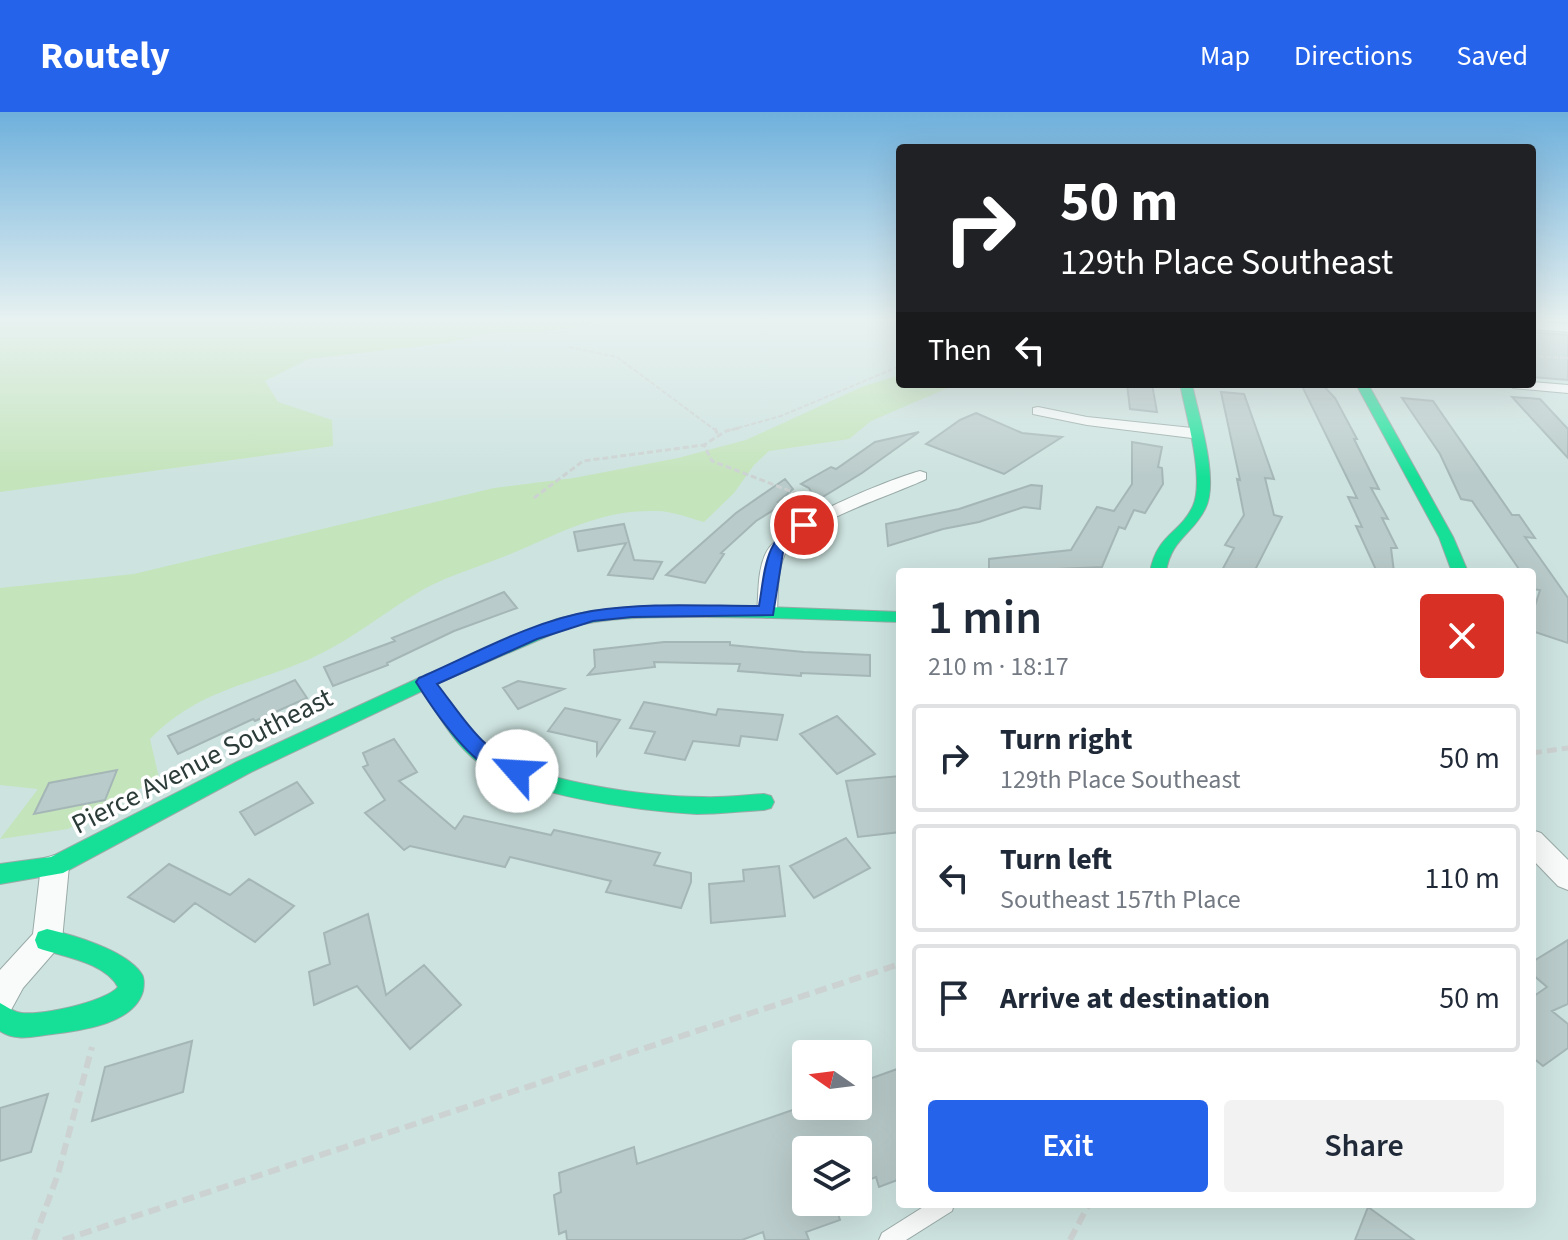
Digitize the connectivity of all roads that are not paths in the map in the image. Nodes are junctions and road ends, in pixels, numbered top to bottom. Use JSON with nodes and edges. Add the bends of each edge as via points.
{"nodes":[{"id":1,"x":1536,"y":387,"type":"edge"},
{"id":2,"x":1186,"y":388,"type":"edge"},
{"id":3,"x":1364,"y":388,"type":"edge"},
{"id":4,"x":1567,"y":390,"type":"edge"},
{"id":5,"x":1038,"y":411,"type":"dead end"},
{"id":6,"x":1192,"y":433,"type":"junction"},
{"id":7,"x":920,"y":476,"type":"dead end"},
{"id":8,"x":1158,"y":568,"type":"edge"},
{"id":9,"x":1458,"y":568,"type":"edge"},
{"id":10,"x":767,"y":612,"type":"junction"},
{"id":11,"x":896,"y":617,"type":"edge"},
{"id":12,"x":425,"y":682,"type":"junction"},
{"id":13,"x":764,"y":802,"type":"dead end"},
{"id":14,"x":1536,"y":845,"type":"edge"},
{"id":15,"x":55,"y":866,"type":"junction"},
{"id":16,"x":0,"y":874,"type":"edge"},
{"id":17,"x":1568,"y":878,"type":"edge"},
{"id":18,"x":47,"y":940,"type":"junction"},
{"id":19,"x":0,"y":999,"type":"edge"},
{"id":20,"x":0,"y":1016,"type":"edge"},
{"id":21,"x":939,"y":1208,"type":"edge"},
{"id":22,"x":889,"y":1240,"type":"edge"}],
"edges":[{"from":1,"to":4,"type":"street"},
{"from":2,"to":6,"type":"street"},
{"from":3,"to":9,"type":"street"},
{"from":5,"to":6,"type":"street"},
{"from":6,"to":8,"type":"street","via":[[1203,507],[1168,538],[1158,555]]},
{"from":7,"to":10,"type":"street","via":[[804,525],[780,544]]},
{"from":10,"to":11,"type":"street","name":"Pierce Avenue Southeast"},
{"from":10,"to":12,"type":"street","name":"Pierce Avenue Southeast","via":[[591,616],[531,635]]},
{"from":12,"to":13,"type":"street","via":[[483,755],[499,766],[667,802]]},
{"from":12,"to":15,"type":"street","name":"Pierce Avenue Southeast","via":[[244,767]]},
{"from":14,"to":17,"type":"street"},
{"from":15,"to":16,"type":"street","name":"Pierce Avenue Southeast"},
{"from":15,"to":18,"type":"street"},
{"from":18,"to":19,"type":"street"},
{"from":18,"to":20,"type":"street","via":[[81,950],[125,973],[132,980],[131,991],[124,1002],[101,1012],[16,1026]]},
{"from":21,"to":22,"type":"lane"}]}
